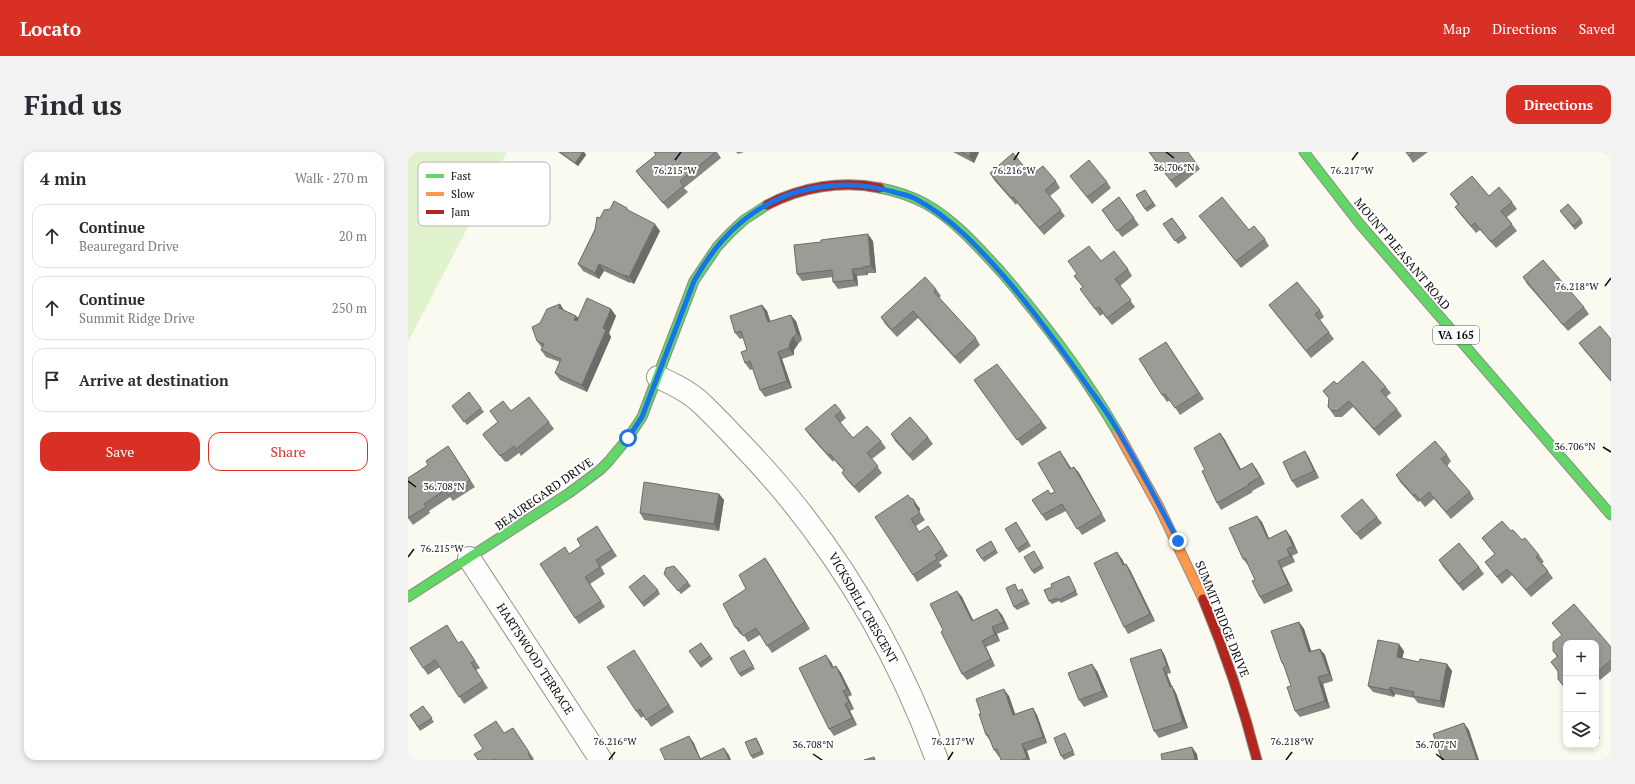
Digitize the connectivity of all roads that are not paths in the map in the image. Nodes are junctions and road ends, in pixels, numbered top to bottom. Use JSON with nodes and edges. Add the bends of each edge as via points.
{"nodes":[{"id":1,"x":1304,"y":152,"type":"edge"},
{"id":2,"x":658,"y":377,"type":"junction"},
{"id":3,"x":1611,"y":515,"type":"edge"},
{"id":4,"x":469,"y":558,"type":"junction"},
{"id":5,"x":408,"y":597,"type":"edge"},
{"id":6,"x":601,"y":760,"type":"edge"},
{"id":7,"x":937,"y":760,"type":"edge"},
{"id":8,"x":1257,"y":760,"type":"edge"}],
"edges":[{"from":1,"to":3,"type":"main road","name":"MOUNT PLEASANT ROAD","number":"VA 165","via":[[1359,223]]},
{"from":2,"to":4,"type":"main road","name":"BEAUREGARD DRIVE","via":[[642,417],[628,438],[600,470]]},
{"from":2,"to":7,"type":"street","name":"VICKSDELL CRESCENT","via":[[701,403],[782,488],[824,543],[858,594],[903,676]]},
{"from":2,"to":8,"type":"main road","name":"SUMMIT RIDGE DRIVE","via":[[694,281],[704,263],[721,240],[740,222],[769,202],[800,191],[829,185],[864,185],[912,198],[941,215],[984,253],[1023,298],[1115,427],[1151,489],[1178,541],[1230,666]]},
{"from":4,"to":5,"type":"main road","name":"BEAUREGARD DRIVE"},
{"from":4,"to":6,"type":"street","name":"HARTSWOOD TERRACE"}]}
